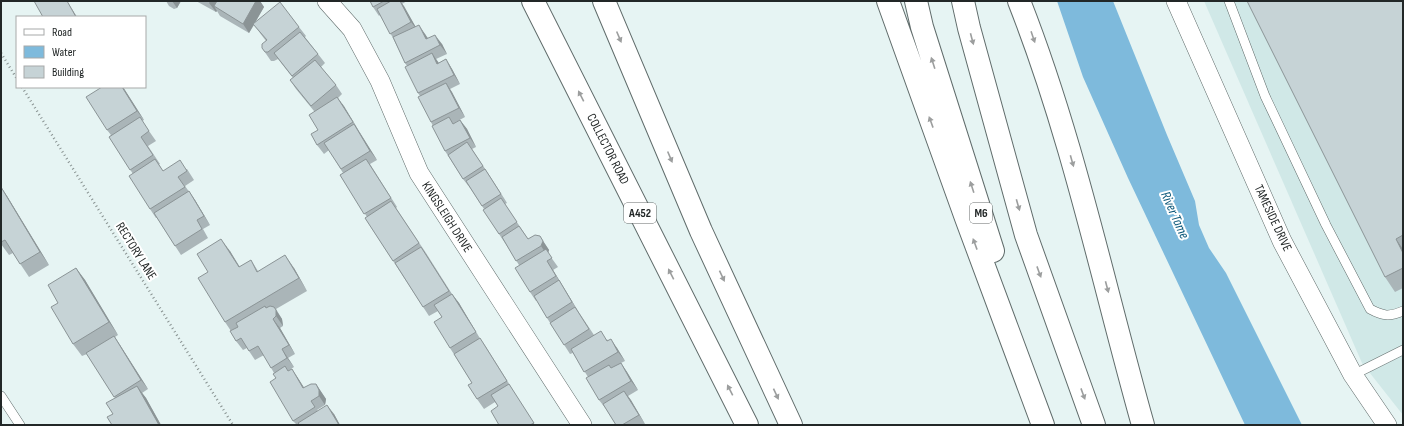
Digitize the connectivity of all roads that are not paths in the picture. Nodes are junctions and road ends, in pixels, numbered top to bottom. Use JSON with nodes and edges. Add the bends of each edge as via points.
{"nodes":[{"id":1,"x":327,"y":1,"type":"edge"},
{"id":2,"x":533,"y":1,"type":"edge"},
{"id":3,"x":604,"y":1,"type":"edge"},
{"id":4,"x":888,"y":1,"type":"edge"},
{"id":5,"x":916,"y":1,"type":"edge"},
{"id":6,"x":963,"y":1,"type":"edge"},
{"id":7,"x":1019,"y":1,"type":"edge"},
{"id":8,"x":1176,"y":1,"type":"edge"},
{"id":9,"x":1229,"y":1,"type":"edge"},
{"id":10,"x":1403,"y":311,"type":"edge"},
{"id":11,"x":1403,"y":350,"type":"edge"},
{"id":12,"x":1353,"y":375,"type":"junction"},
{"id":13,"x":1,"y":396,"type":"edge"},
{"id":14,"x":20,"y":425,"type":"edge"},
{"id":15,"x":582,"y":425,"type":"edge"},
{"id":16,"x":748,"y":425,"type":"edge"},
{"id":17,"x":791,"y":425,"type":"edge"},
{"id":18,"x":1043,"y":425,"type":"edge"},
{"id":19,"x":1094,"y":425,"type":"edge"},
{"id":20,"x":1143,"y":425,"type":"edge"},
{"id":21,"x":1387,"y":425,"type":"edge"}],
"edges":[{"from":1,"to":15,"type":"street","name":"KINGSLEIGH DRIVE","via":[[352,30],[380,82],[419,172]]},
{"from":16,"to":2,"type":"highway","name":"COLLECTOR ROAD","number":"A452","one_way":true},
{"from":3,"to":17,"type":"highway","one_way":true,"via":[[701,231]]},
{"from":18,"to":4,"type":"highway","one_way":true},
{"from":18,"to":5,"type":"highway","number":"M6","one_way":true},
{"from":6,"to":19,"type":"highway","one_way":true,"via":[[1026,235]]},
{"from":7,"to":20,"type":"highway","one_way":true,"via":[[1055,103]]},
{"from":8,"to":12,"type":"street","name":"TAMESIDE DRIVE","via":[[1282,241]]},
{"from":9,"to":10,"type":"lane","via":[[1265,96],[1370,309],[1381,315],[1392,316]]},
{"from":11,"to":12,"type":"lane"},
{"from":12,"to":21,"type":"street","name":"TAMESIDE DRIVE"},
{"from":13,"to":14,"type":"lane"}]}
